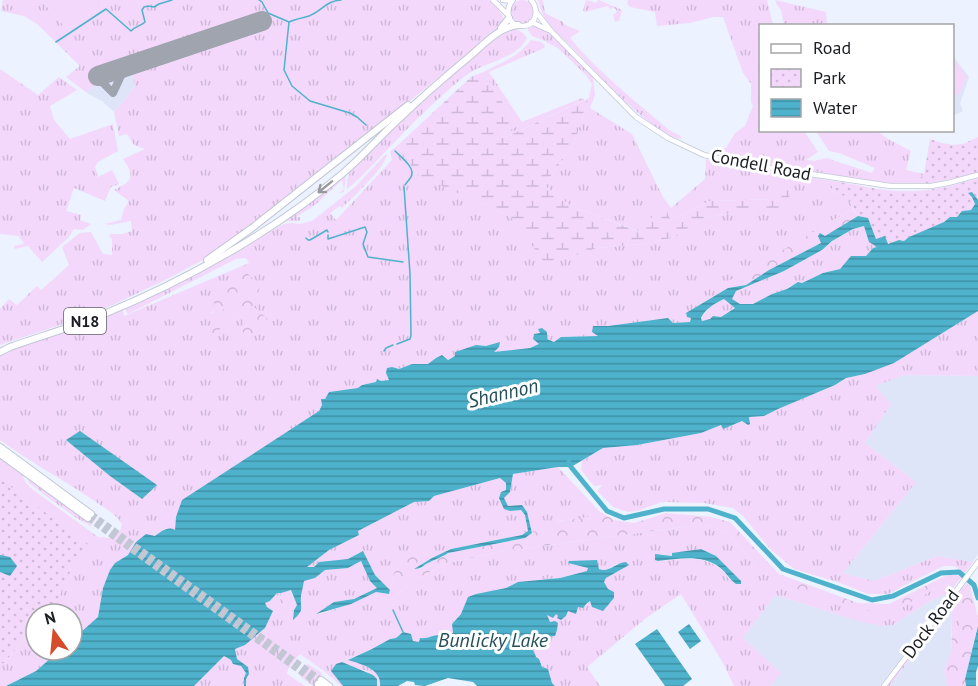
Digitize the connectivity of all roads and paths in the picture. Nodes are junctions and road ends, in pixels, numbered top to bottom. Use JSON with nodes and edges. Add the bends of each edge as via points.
{"nodes":[{"id":1,"x":493,"y":0,"type":"edge"},
{"id":2,"x":503,"y":0,"type":"edge"},
{"id":3,"x":512,"y":0,"type":"edge"},
{"id":4,"x":533,"y":1,"type":"edge"},
{"id":5,"x":536,"y":12,"type":"junction"},
{"id":6,"x":509,"y":17,"type":"junction"},
{"id":7,"x":531,"y":22,"type":"junction"},
{"id":8,"x":518,"y":25,"type":"junction"},
{"id":9,"x":551,"y":31,"type":"junction"},
{"id":10,"x":978,"y":175,"type":"edge"},
{"id":11,"x":0,"y":350,"type":"edge"},
{"id":12,"x":0,"y":445,"type":"edge"},
{"id":13,"x":0,"y":454,"type":"edge"},
{"id":14,"x":978,"y":562,"type":"edge"},
{"id":15,"x":320,"y":683,"type":"edge"},
{"id":16,"x":329,"y":686,"type":"edge"},
{"id":17,"x":884,"y":686,"type":"edge"}],
"edges":[{"from":1,"to":6,"type":"main road"},
{"from":2,"to":3,"type":"main road"},
{"from":3,"to":6,"type":"main road","via":[[507,10]]},
{"from":4,"to":5,"type":"main road"},
{"from":5,"to":7,"type":"main road"},
{"from":5,"to":9,"type":"main road"},
{"from":6,"to":8,"type":"main road"},
{"from":6,"to":11,"type":"highway","number":"N18","via":[[505,25],[361,143],[213,255],[119,305]]},
{"from":7,"to":8,"type":"main road"},
{"from":7,"to":9,"type":"main road"},
{"from":8,"to":11,"type":"highway","number":"N18","one_way":true,"via":[[504,29],[478,50],[416,102],[343,173],[294,212],[167,285],[76,325]]},
{"from":9,"to":10,"type":"main road","name":"Condell Road","via":[[636,117],[668,138],[704,154],[738,163],[890,186],[931,186]]},
{"from":12,"to":13,"type":"highway","via":[[89,516]]},
{"from":14,"to":17,"type":"main road","name":"Dock Road"},
{"from":15,"to":16,"type":"highway"}]}
